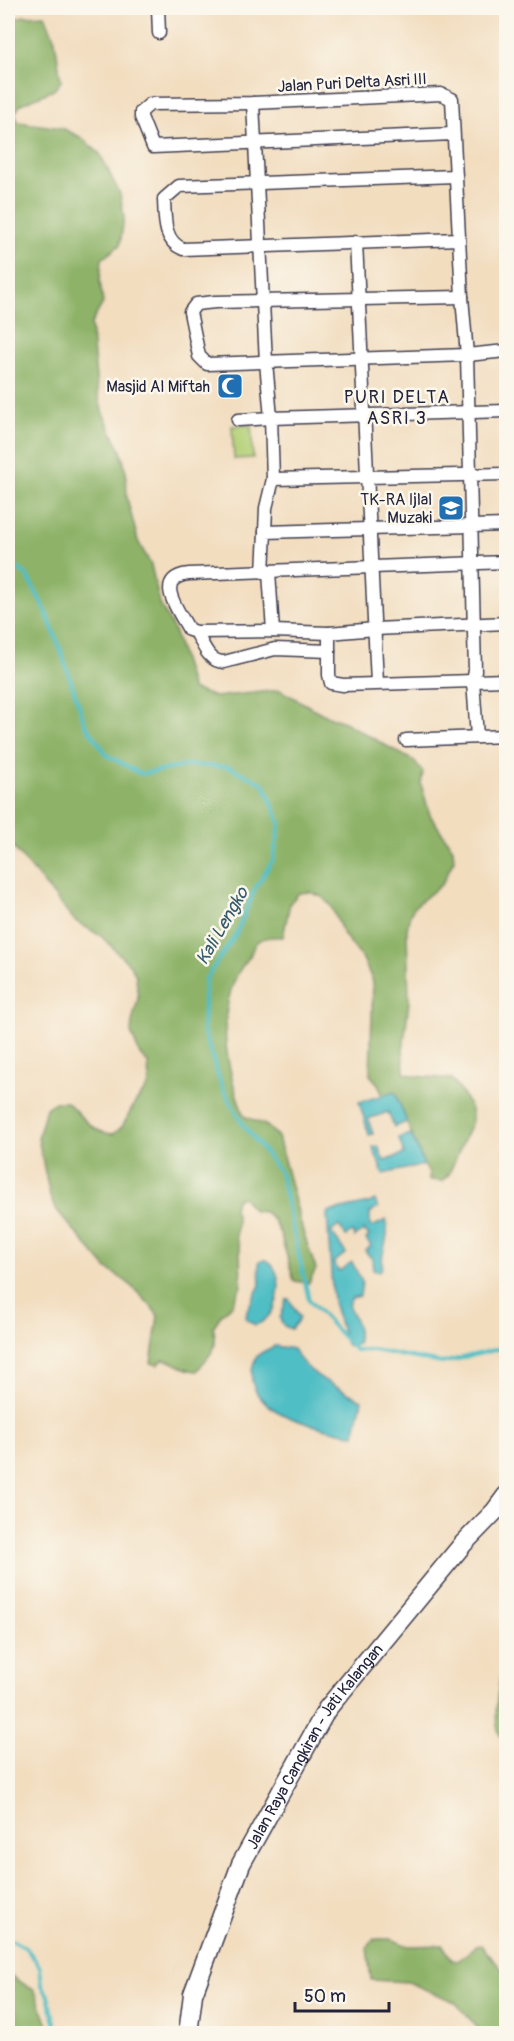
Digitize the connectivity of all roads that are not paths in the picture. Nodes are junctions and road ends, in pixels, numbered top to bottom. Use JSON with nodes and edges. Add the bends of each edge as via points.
{"nodes":[{"id":1,"x":158,"y":8,"type":"edge"},
{"id":2,"x":159,"y":33,"type":"dead end"},
{"id":3,"x":253,"y":103,"type":"junction"},
{"id":4,"x":453,"y":134,"type":"junction"},
{"id":5,"x":254,"y":142,"type":"junction"},
{"id":6,"x":456,"y":176,"type":"junction"},
{"id":7,"x":257,"y":184,"type":"junction"},
{"id":8,"x":459,"y":239,"type":"junction"},
{"id":9,"x":356,"y":242,"type":"junction"},
{"id":10,"x":259,"y":247,"type":"junction"},
{"id":11,"x":462,"y":297,"type":"junction"},
{"id":12,"x":359,"y":300,"type":"junction"},
{"id":13,"x":262,"y":301,"type":"junction"},
{"id":14,"x":507,"y":351,"type":"edge"},
{"id":15,"x":467,"y":355,"type":"junction"},
{"id":16,"x":362,"y":359,"type":"junction"},
{"id":17,"x":266,"y":362,"type":"junction"},
{"id":18,"x":469,"y":411,"type":"junction"},
{"id":19,"x":507,"y":411,"type":"edge"},
{"id":20,"x":365,"y":415,"type":"junction"},
{"id":21,"x":271,"y":418,"type":"junction"},
{"id":22,"x":238,"y":420,"type":"dead end"},
{"id":23,"x":507,"y":474,"type":"edge"},
{"id":24,"x":469,"y":475,"type":"junction"},
{"id":25,"x":273,"y":479,"type":"junction"},
{"id":26,"x":369,"y":479,"type":"junction"},
{"id":27,"x":507,"y":525,"type":"edge"},
{"id":28,"x":471,"y":526,"type":"junction"},
{"id":29,"x":371,"y":530,"type":"junction"},
{"id":30,"x":265,"y":532,"type":"junction"},
{"id":31,"x":473,"y":562,"type":"junction"},
{"id":32,"x":507,"y":562,"type":"edge"},
{"id":33,"x":373,"y":568,"type":"junction"},
{"id":34,"x":266,"y":572,"type":"junction"},
{"id":35,"x":507,"y":623,"type":"edge"},
{"id":36,"x":474,"y":625,"type":"junction"},
{"id":37,"x":375,"y":628,"type":"junction"},
{"id":38,"x":273,"y":631,"type":"junction"},
{"id":39,"x":196,"y":632,"type":"junction"},
{"id":40,"x":329,"y":633,"type":"junction"},
{"id":41,"x":329,"y":651,"type":"junction"},
{"id":42,"x":507,"y":680,"type":"edge"},
{"id":43,"x":473,"y":681,"type":"junction"},
{"id":44,"x":377,"y":683,"type":"junction"},
{"id":45,"x":507,"y":736,"type":"edge"},
{"id":46,"x":477,"y":737,"type":"junction"},
{"id":47,"x":406,"y":740,"type":"dead end"},
{"id":48,"x":507,"y":1496,"type":"edge"},
{"id":49,"x":188,"y":2034,"type":"edge"}],
"edges":[{"from":1,"to":2,"type":"street"},
{"from":3,"to":4,"type":"street","name":"Jalan Puri Delta Asri III","via":[[441,94],[452,99]]},
{"from":3,"to":5,"type":"street"},
{"from":3,"to":5,"type":"street","name":"Jalan Puri Delta Asri III","via":[[150,104],[141,117],[153,147]]},
{"from":4,"to":5,"type":"street","name":"Jalan Puri Delta Asri III"},
{"from":4,"to":6,"type":"street","name":"Jalan Puri Delta Asri III"},
{"from":5,"to":7,"type":"street"},
{"from":6,"to":7,"type":"street"},
{"from":6,"to":8,"type":"street","name":"Jalan Puri Delta Asri III"},
{"from":7,"to":10,"type":"street"},
{"from":7,"to":10,"type":"street","via":[[179,186],[164,199],[165,223],[175,245],[183,249]]},
{"from":8,"to":9,"type":"street"},
{"from":8,"to":11,"type":"street","name":"Jalan Puri Delta Asri III"},
{"from":9,"to":10,"type":"street"},
{"from":9,"to":12,"type":"street"},
{"from":10,"to":13,"type":"street"},
{"from":11,"to":12,"type":"street"},
{"from":11,"to":15,"type":"street","name":"Jalan Puri Delta Asri III"},
{"from":12,"to":13,"type":"street"},
{"from":12,"to":16,"type":"street"},
{"from":13,"to":17,"type":"street"},
{"from":13,"to":17,"type":"street","via":[[196,304],[190,312],[203,362]]},
{"from":14,"to":15,"type":"street"},
{"from":15,"to":16,"type":"street"},
{"from":15,"to":18,"type":"street","name":"Jalan Puri Delta Asri III"},
{"from":16,"to":17,"type":"street"},
{"from":16,"to":20,"type":"street"},
{"from":17,"to":21,"type":"street"},
{"from":18,"to":19,"type":"street"},
{"from":18,"to":20,"type":"street"},
{"from":18,"to":24,"type":"street","name":"Jalan Puri Delta Asri III"},
{"from":20,"to":21,"type":"street"},
{"from":20,"to":26,"type":"street"},
{"from":21,"to":22,"type":"street"},
{"from":21,"to":25,"type":"street"},
{"from":23,"to":24,"type":"street"},
{"from":24,"to":26,"type":"street"},
{"from":24,"to":28,"type":"street","name":"Jalan Puri Delta Asri III"},
{"from":25,"to":26,"type":"street"},
{"from":25,"to":30,"type":"street"},
{"from":26,"to":29,"type":"street"},
{"from":27,"to":28,"type":"street"},
{"from":28,"to":29,"type":"street"},
{"from":28,"to":31,"type":"street","name":"Jalan Puri Delta Asri III"},
{"from":29,"to":30,"type":"street"},
{"from":29,"to":33,"type":"street"},
{"from":30,"to":34,"type":"street"},
{"from":31,"to":32,"type":"street"},
{"from":31,"to":33,"type":"street"},
{"from":31,"to":36,"type":"street","name":"Jalan Puri Delta Asri III"},
{"from":33,"to":34,"type":"street"},
{"from":33,"to":37,"type":"street"},
{"from":34,"to":38,"type":"street"},
{"from":34,"to":39,"type":"street","via":[[173,578],[172,599],[189,630]]},
{"from":35,"to":36,"type":"street"},
{"from":36,"to":37,"type":"street"},
{"from":36,"to":43,"type":"street","name":"Jalan Puri Delta Asri III"},
{"from":37,"to":40,"type":"street"},
{"from":37,"to":44,"type":"street"},
{"from":38,"to":39,"type":"street"},
{"from":38,"to":40,"type":"street"},
{"from":39,"to":41,"type":"street","via":[[216,662],[275,649]]},
{"from":40,"to":41,"type":"street"},
{"from":41,"to":44,"type":"street","via":[[331,683]]},
{"from":42,"to":43,"type":"street"},
{"from":43,"to":44,"type":"street"},
{"from":43,"to":46,"type":"street","name":"Jalan Puri Delta Asri III"},
{"from":45,"to":46,"type":"street"},
{"from":46,"to":47,"type":"street"},
{"from":48,"to":49,"type":"street","name":"Jalan Raya Cangkiran - Jati Kalangan","via":[[327,1709],[241,1864],[193,1994]]}]}
